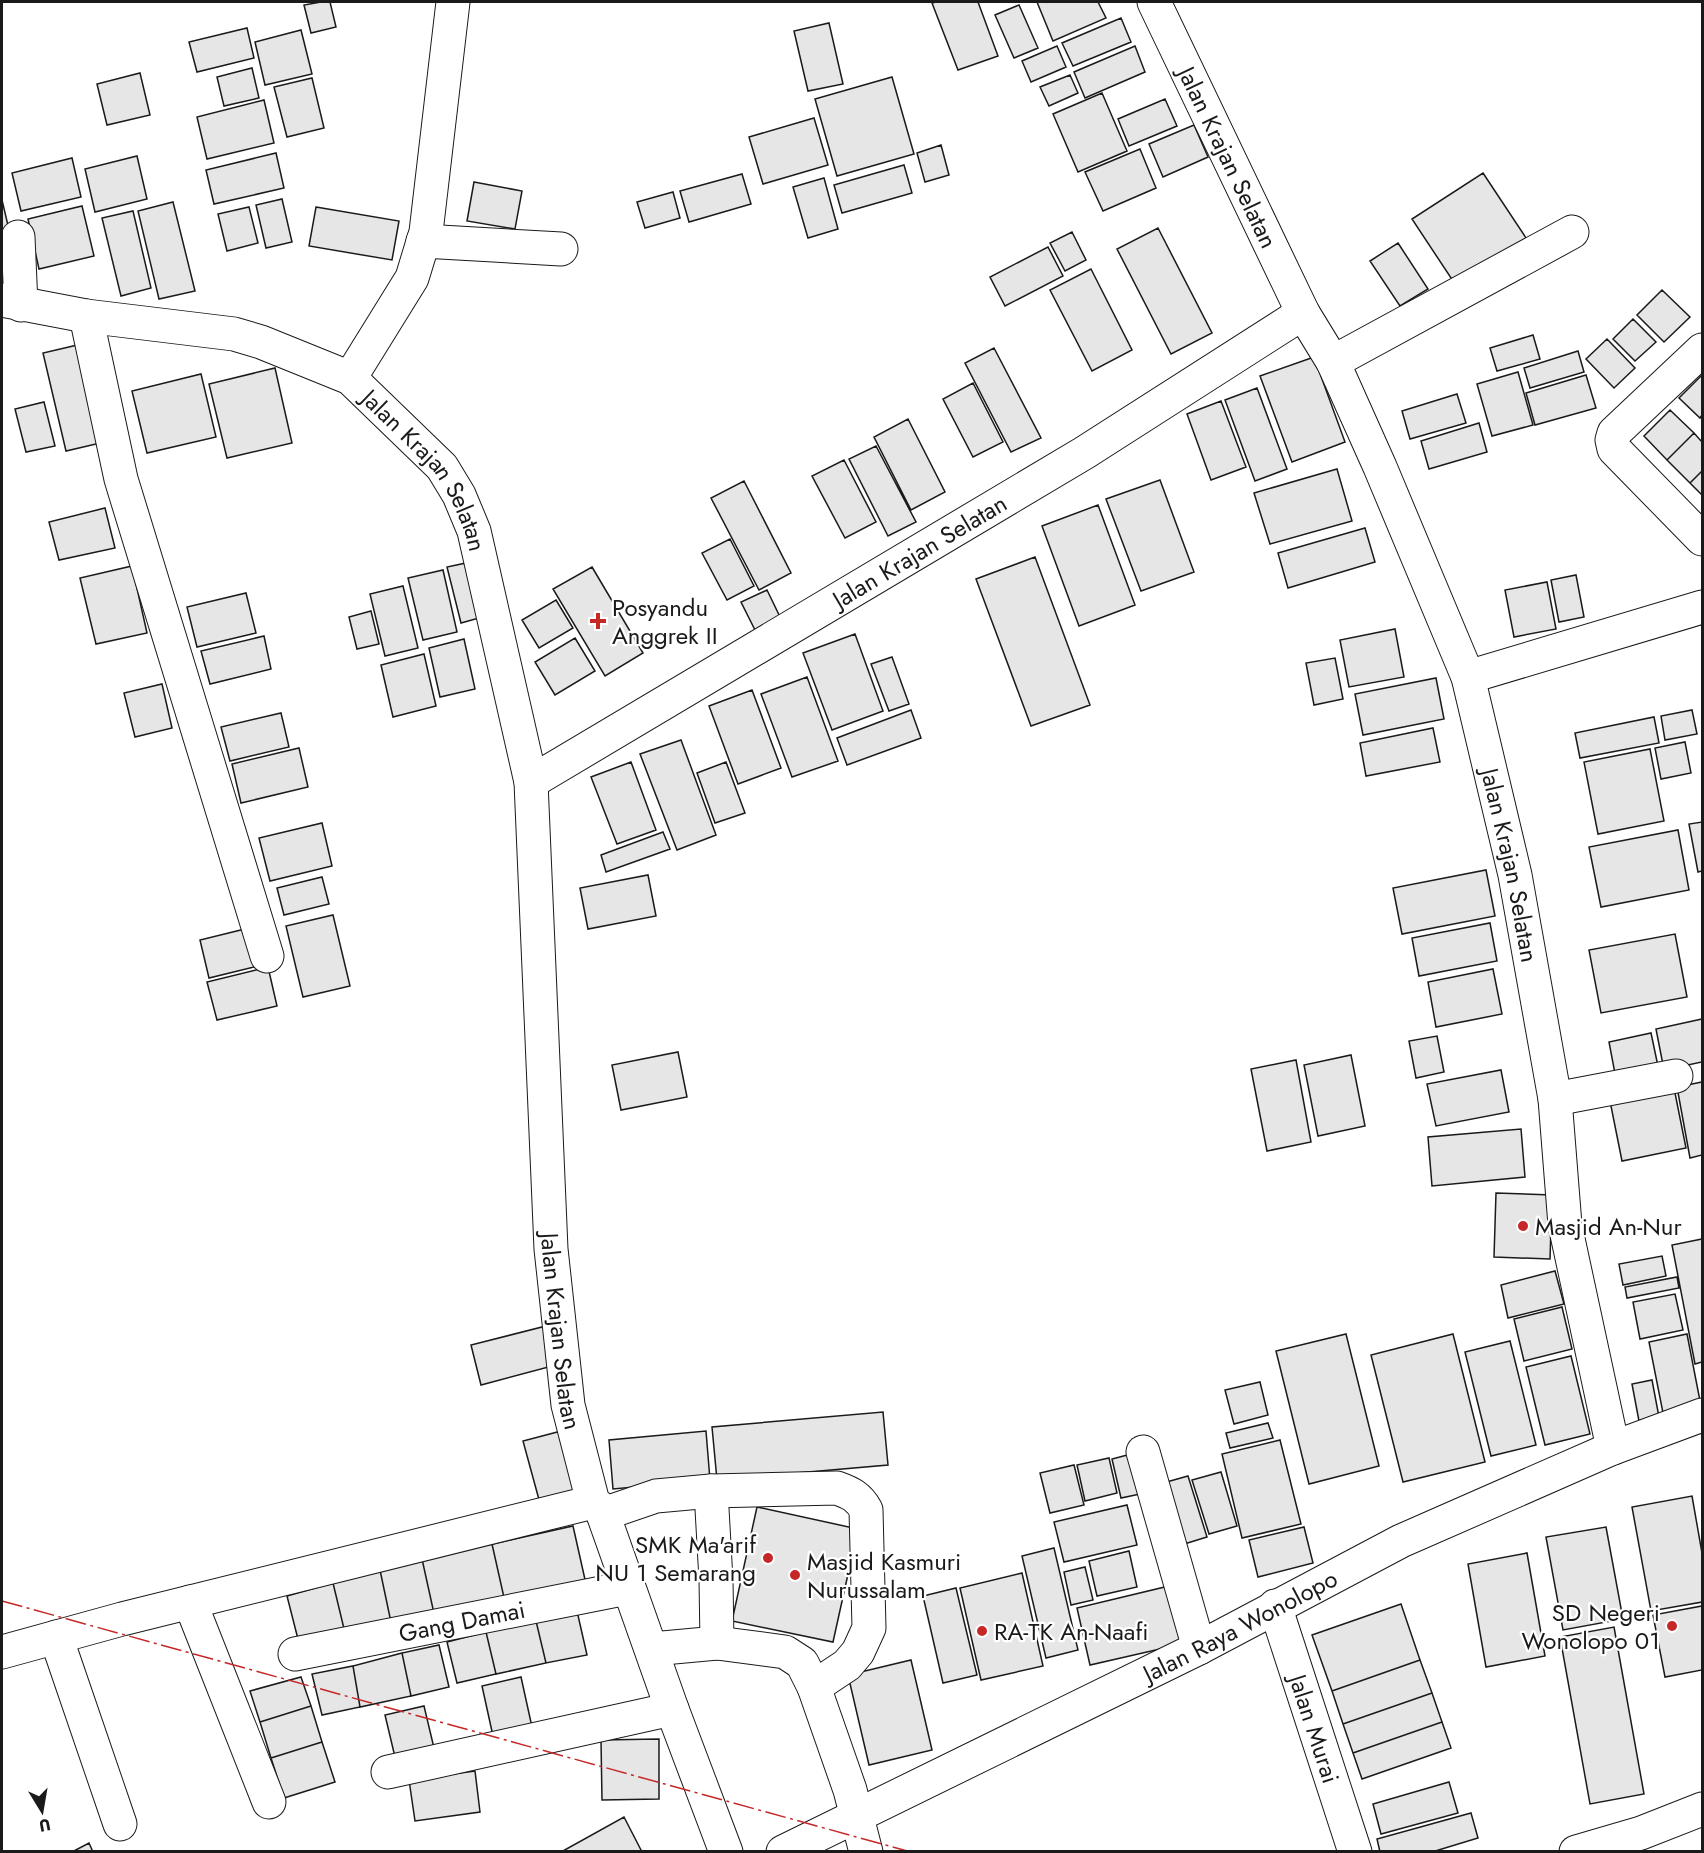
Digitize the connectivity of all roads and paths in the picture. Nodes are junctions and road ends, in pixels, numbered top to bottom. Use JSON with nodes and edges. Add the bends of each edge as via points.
{"nodes":[{"id":1,"x":453,"y":2,"type":"edge"},
{"id":2,"x":1154,"y":2,"type":"edge"},
{"id":3,"x":1572,"y":232,"type":"dead end"},
{"id":4,"x":18,"y":237,"type":"dead end"},
{"id":5,"x":423,"y":241,"type":"junction"},
{"id":6,"x":561,"y":249,"type":"dead end"},
{"id":7,"x":11,"y":302,"type":"edge"},
{"id":8,"x":1303,"y":313,"type":"junction"},
{"id":9,"x":86,"y":316,"type":"junction"},
{"id":10,"x":1702,"y":350,"type":"edge"},
{"id":11,"x":1333,"y":362,"type":"junction"},
{"id":12,"x":350,"y":378,"type":"junction"},
{"id":13,"x":1702,"y":539,"type":"edge"},
{"id":14,"x":1702,"y":607,"type":"edge"},
{"id":15,"x":1468,"y":677,"type":"junction"},
{"id":16,"x":531,"y":782,"type":"junction"},
{"id":17,"x":267,"y":956,"type":"dead end"},
{"id":18,"x":1677,"y":1076,"type":"dead end"},
{"id":19,"x":1555,"y":1099,"type":"junction"},
{"id":20,"x":1702,"y":1415,"type":"edge"},
{"id":21,"x":1613,"y":1448,"type":"junction"},
{"id":22,"x":1143,"y":1452,"type":"dead end"},
{"id":23,"x":711,"y":1491,"type":"junction"},
{"id":24,"x":598,"y":1508,"type":"junction"},
{"id":25,"x":627,"y":1588,"type":"junction"},
{"id":26,"x":190,"y":1602,"type":"junction"},
{"id":27,"x":1275,"y":1606,"type":"junction"},
{"id":28,"x":56,"y":1637,"type":"junction"},
{"id":29,"x":717,"y":1643,"type":"junction"},
{"id":30,"x":1199,"y":1648,"type":"junction"},
{"id":31,"x":652,"y":1649,"type":"junction"},
{"id":32,"x":2,"y":1652,"type":"edge"},
{"id":33,"x":296,"y":1654,"type":"dead end"},
{"id":34,"x":814,"y":1687,"type":"junction"},
{"id":35,"x":672,"y":1709,"type":"junction"},
{"id":36,"x":388,"y":1772,"type":"dead end"},
{"id":37,"x":269,"y":1803,"type":"dead end"},
{"id":38,"x":1702,"y":1809,"type":"edge"},
{"id":39,"x":857,"y":1815,"type":"junction"},
{"id":40,"x":120,"y":1824,"type":"dead end"},
{"id":41,"x":726,"y":1851,"type":"edge"},
{"id":42,"x":783,"y":1851,"type":"edge"},
{"id":43,"x":866,"y":1851,"type":"edge"},
{"id":44,"x":1355,"y":1851,"type":"edge"},
{"id":45,"x":1575,"y":1851,"type":"edge"}],
"edges":[{"from":1,"to":5,"type":"street","name":"Jalan Krajan Selatan"},
{"from":2,"to":8,"type":"street","name":"Jalan Krajan Selatan"},
{"from":3,"to":11,"type":"street"},
{"from":4,"to":7,"type":"street"},
{"from":5,"to":6,"type":"street"},
{"from":5,"to":12,"type":"street","name":"Jalan Krajan Selatan","via":[[412,278]]},
{"from":7,"to":9,"type":"street","name":"Jalan Krajan Selatan"},
{"from":8,"to":11,"type":"street","name":"Jalan Krajan Selatan"},
{"from":8,"to":16,"type":"street","name":"Jalan Krajan Selatan","via":[[1084,453]]},
{"from":9,"to":12,"type":"street","name":"Jalan Krajan Selatan","via":[[234,334]]},
{"from":9,"to":17,"type":"street","via":[[121,479]]},
{"from":10,"to":13,"type":"street","via":[[1614,433],[1612,440],[1614,449]]},
{"from":11,"to":15,"type":"street","name":"Jalan Krajan Selatan"},
{"from":12,"to":16,"type":"street","name":"Jalan Krajan Selatan","via":[[442,466],[459,495],[474,531]]},
{"from":14,"to":15,"type":"street"},
{"from":15,"to":19,"type":"street","name":"Jalan Krajan Selatan","via":[[1515,875]]},
{"from":16,"to":24,"type":"street","name":"Jalan Krajan Selatan","via":[[550,1249],[568,1405]]},
{"from":18,"to":19,"type":"street"},
{"from":19,"to":21,"type":"street","name":"Jalan Krajan Selatan","via":[[1565,1225]]},
{"from":20,"to":21,"type":"street","name":"Jalan Raya Wonolopo"},
{"from":21,"to":27,"type":"street","name":"Jalan Raya Wonolopo","via":[[1401,1541]]},
{"from":22,"to":30,"type":"street"},
{"from":23,"to":24,"type":"street","via":[[656,1496]]},
{"from":23,"to":29,"type":"street"},
{"from":23,"to":34,"type":"street","via":[[837,1488],[861,1500],[866,1510],[868,1628],[858,1652],[847,1665]]},
{"from":24,"to":25,"type":"street","name":"Jalan Krajan Selatan"},
{"from":24,"to":26,"type":"street"},
{"from":25,"to":31,"type":"street","name":"Jalan Krajan Selatan"},
{"from":25,"to":33,"type":"street","name":"Gang Damai"},
{"from":26,"to":28,"type":"street"},
{"from":26,"to":37,"type":"street"},
{"from":27,"to":30,"type":"street","name":"Jalan Raya Wonolopo"},
{"from":27,"to":44,"type":"street","name":"Jalan Murai"},
{"from":28,"to":32,"type":"street"},
{"from":28,"to":40,"type":"street"},
{"from":29,"to":31,"type":"street"},
{"from":29,"to":34,"type":"street","via":[[785,1652],[802,1663]]},
{"from":30,"to":39,"type":"street","name":"Jalan Raya Wonolopo"},
{"from":31,"to":35,"type":"street","name":"Jalan Krajan Selatan"},
{"from":34,"to":39,"type":"street"},
{"from":35,"to":36,"type":"street"},
{"from":35,"to":41,"type":"street","name":"Jalan Krajan Selatan"},
{"from":38,"to":45,"type":"street","via":[[1641,1833]]},
{"from":39,"to":42,"type":"street","name":"Jalan Raya Wonolopo"},
{"from":39,"to":43,"type":"street"}]}
